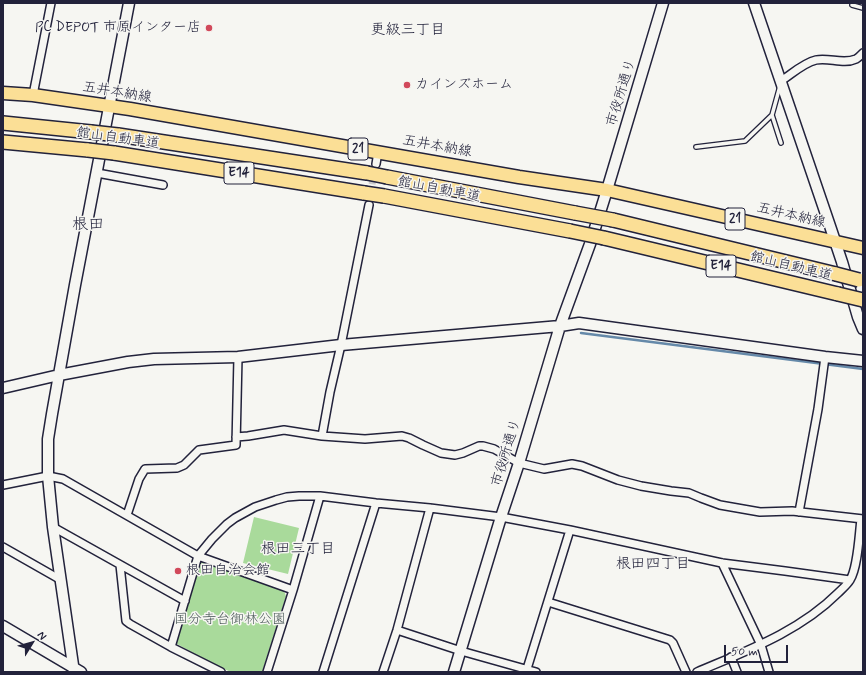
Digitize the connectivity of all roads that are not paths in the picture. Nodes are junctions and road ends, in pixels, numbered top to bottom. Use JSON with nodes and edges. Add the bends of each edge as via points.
{"nodes":[{"id":1,"x":51,"y":3,"type":"edge"},
{"id":2,"x":129,"y":3,"type":"edge"},
{"id":3,"x":663,"y":3,"type":"edge"},
{"id":4,"x":754,"y":3,"type":"edge"},
{"id":5,"x":852,"y":5,"type":"dead end"},
{"id":6,"x":863,"y":8,"type":"edge"},
{"id":7,"x":863,"y":53,"type":"edge"},
{"id":8,"x":781,"y":81,"type":"junction"},
{"id":9,"x":3,"y":93,"type":"edge"},
{"id":10,"x":33,"y":96,"type":"junction"},
{"id":11,"x":110,"y":106,"type":"junction"},
{"id":12,"x":772,"y":115,"type":"junction"},
{"id":13,"x":3,"y":123,"type":"edge"},
{"id":14,"x":3,"y":142,"type":"edge"},
{"id":15,"x":781,"y":143,"type":"dead end"},
{"id":16,"x":696,"y":147,"type":"dead end"},
{"id":17,"x":97,"y":173,"type":"junction"},
{"id":18,"x":163,"y":185,"type":"dead end"},
{"id":19,"x":607,"y":190,"type":"junction"},
{"id":20,"x":366,"y":199,"type":"junction"},
{"id":21,"x":836,"y":242,"type":"junction"},
{"id":22,"x":863,"y":248,"type":"edge"},
{"id":23,"x":861,"y":280,"type":"edge"},
{"id":24,"x":863,"y":300,"type":"edge"},
{"id":25,"x":560,"y":326,"type":"junction"},
{"id":26,"x":863,"y":329,"type":"edge"},
{"id":27,"x":341,"y":345,"type":"junction"},
{"id":28,"x":826,"y":357,"type":"junction"},
{"id":29,"x":238,"y":358,"type":"junction"},
{"id":30,"x":863,"y":362,"type":"edge"},
{"id":31,"x":59,"y":375,"type":"junction"},
{"id":32,"x":3,"y":388,"type":"edge"},
{"id":33,"x":322,"y":436,"type":"junction"},
{"id":34,"x":236,"y":437,"type":"junction"},
{"id":35,"x":519,"y":463,"type":"junction"},
{"id":36,"x":48,"y":476,"type":"junction"},
{"id":37,"x":3,"y":485,"type":"edge"},
{"id":38,"x":320,"y":496,"type":"junction"},
{"id":39,"x":376,"y":503,"type":"junction"},
{"id":40,"x":430,"y":508,"type":"junction"},
{"id":41,"x":799,"y":512,"type":"junction"},
{"id":42,"x":126,"y":515,"type":"junction"},
{"id":43,"x":501,"y":517,"type":"junction"},
{"id":44,"x":862,"y":519,"type":"edge"},
{"id":45,"x":53,"y":527,"type":"junction"},
{"id":46,"x":570,"y":530,"type":"junction"},
{"id":47,"x":3,"y":547,"type":"edge"},
{"id":48,"x":198,"y":556,"type":"junction"},
{"id":49,"x":722,"y":563,"type":"junction"},
{"id":50,"x":120,"y":565,"type":"junction"},
{"id":51,"x":61,"y":580,"type":"junction"},
{"id":52,"x":850,"y":580,"type":"junction"},
{"id":53,"x":293,"y":590,"type":"junction"},
{"id":54,"x":185,"y":601,"type":"junction"},
{"id":55,"x":548,"y":602,"type":"junction"},
{"id":56,"x":3,"y":626,"type":"edge"},
{"id":57,"x":397,"y":630,"type":"junction"},
{"id":58,"x":761,"y":645,"type":"junction"},
{"id":59,"x":171,"y":647,"type":"junction"},
{"id":60,"x":461,"y":651,"type":"junction"},
{"id":61,"x":731,"y":657,"type":"junction"},
{"id":62,"x":76,"y":670,"type":"edge"},
{"id":63,"x":527,"y":670,"type":"edge"},
{"id":64,"x":217,"y":671,"type":"edge"},
{"id":65,"x":267,"y":672,"type":"edge"},
{"id":66,"x":323,"y":672,"type":"edge"},
{"id":67,"x":382,"y":672,"type":"edge"},
{"id":68,"x":454,"y":672,"type":"edge"},
{"id":69,"x":536,"y":672,"type":"edge"},
{"id":70,"x":686,"y":672,"type":"edge"},
{"id":71,"x":697,"y":672,"type":"edge"},
{"id":72,"x":737,"y":672,"type":"edge"},
{"id":73,"x":769,"y":672,"type":"edge"}],
"edges":[{"from":1,"to":10,"type":"street"},
{"from":2,"to":11,"type":"street"},
{"from":3,"to":19,"type":"street","name":"市役所通り"},
{"from":4,"to":8,"type":"street"},
{"from":5,"to":6,"type":"lane"},
{"from":7,"to":8,"type":"street","via":[[856,59],[846,61],[816,60]]},
{"from":8,"to":12,"type":"lane"},
{"from":8,"to":21,"type":"street"},
{"from":9,"to":10,"type":"main road","name":"五井本納線","number":"21"},
{"from":10,"to":11,"type":"main road","name":"五井本納線","number":"21"},
{"from":11,"to":17,"type":"street"},
{"from":11,"to":19,"type":"main road","name":"五井本納線","number":"21","via":[[377,158]]},
{"from":12,"to":15,"type":"lane"},
{"from":12,"to":16,"type":"lane","via":[[744,141]]},
{"from":13,"to":23,"type":"highway","name":"館山自動車道","number":"E14","bridge":true,"via":[[118,135],[387,177],[613,220]]},
{"from":14,"to":20,"type":"highway","name":"館山自動車道","number":"E14","bridge":true,"via":[[114,153]]},
{"from":17,"to":18,"type":"street"},
{"from":17,"to":31,"type":"street"},
{"from":19,"to":21,"type":"main road","name":"五井本納線","number":"21"},
{"from":19,"to":25,"type":"street","name":"市役所通り"},
{"from":20,"to":24,"type":"highway","name":"館山自動車道","number":"E14","bridge":true,"via":[[384,196],[570,231]]},
{"from":20,"to":27,"type":"street"},
{"from":21,"to":22,"type":"main road","name":"五井本納線","number":"21"},
{"from":21,"to":26,"type":"street"},
{"from":25,"to":27,"type":"street"},
{"from":25,"to":28,"type":"street","via":[[579,323]]},
{"from":25,"to":35,"type":"street","name":"市役所通り"},
{"from":27,"to":29,"type":"street"},
{"from":27,"to":33,"type":"street"},
{"from":28,"to":30,"type":"street"},
{"from":28,"to":41,"type":"street"},
{"from":29,"to":31,"type":"street","via":[[154,359]]},
{"from":29,"to":34,"type":"street"},
{"from":31,"to":32,"type":"street"},
{"from":31,"to":36,"type":"street","via":[[48,439]]},
{"from":33,"to":34,"type":"street","via":[[284,430]]},
{"from":33,"to":35,"type":"street","via":[[365,439],[402,436],[441,453],[454,455],[483,446]]},
{"from":34,"to":42,"type":"street","via":[[236,445],[199,450],[184,465],[177,468],[145,469]]},
{"from":35,"to":41,"type":"street","via":[[544,469],[572,464],[641,486],[689,493],[720,505],[760,512]]},
{"from":35,"to":43,"type":"street","name":"市役所通り"},
{"from":36,"to":37,"type":"street"},
{"from":36,"to":42,"type":"street","via":[[63,479]]},
{"from":36,"to":45,"type":"street"},
{"from":38,"to":39,"type":"street"},
{"from":38,"to":48,"type":"street","via":[[287,497],[255,507],[227,524]]},
{"from":38,"to":53,"type":"street"},
{"from":39,"to":40,"type":"street"},
{"from":39,"to":66,"type":"street"},
{"from":40,"to":43,"type":"street"},
{"from":40,"to":57,"type":"street"},
{"from":41,"to":44,"type":"street"},
{"from":42,"to":48,"type":"street"},
{"from":43,"to":46,"type":"street"},
{"from":43,"to":60,"type":"street","name":"市役所通り"},
{"from":44,"to":52,"type":"street","via":[[855,569]]},
{"from":45,"to":50,"type":"street"},
{"from":45,"to":51,"type":"street"},
{"from":46,"to":49,"type":"street"},
{"from":46,"to":55,"type":"street"},
{"from":47,"to":51,"type":"street"},
{"from":48,"to":53,"type":"street"},
{"from":48,"to":54,"type":"street"},
{"from":49,"to":52,"type":"street"},
{"from":49,"to":58,"type":"street"},
{"from":50,"to":54,"type":"street"},
{"from":50,"to":59,"type":"street","via":[[126,621]]},
{"from":51,"to":62,"type":"street"},
{"from":52,"to":58,"type":"street","via":[[828,603],[803,622]]},
{"from":53,"to":65,"type":"street"},
{"from":54,"to":59,"type":"street"},
{"from":55,"to":63,"type":"street"},
{"from":55,"to":70,"type":"street","via":[[670,640]]},
{"from":56,"to":62,"type":"street"},
{"from":57,"to":60,"type":"street"},
{"from":57,"to":67,"type":"street"},
{"from":58,"to":61,"type":"street"},
{"from":58,"to":73,"type":"street"},
{"from":59,"to":64,"type":"street"},
{"from":60,"to":63,"type":"street"},
{"from":60,"to":68,"type":"street","name":"市役所通り"},
{"from":61,"to":71,"type":"street"},
{"from":61,"to":72,"type":"street"},
{"from":63,"to":69,"type":"street"}]}
